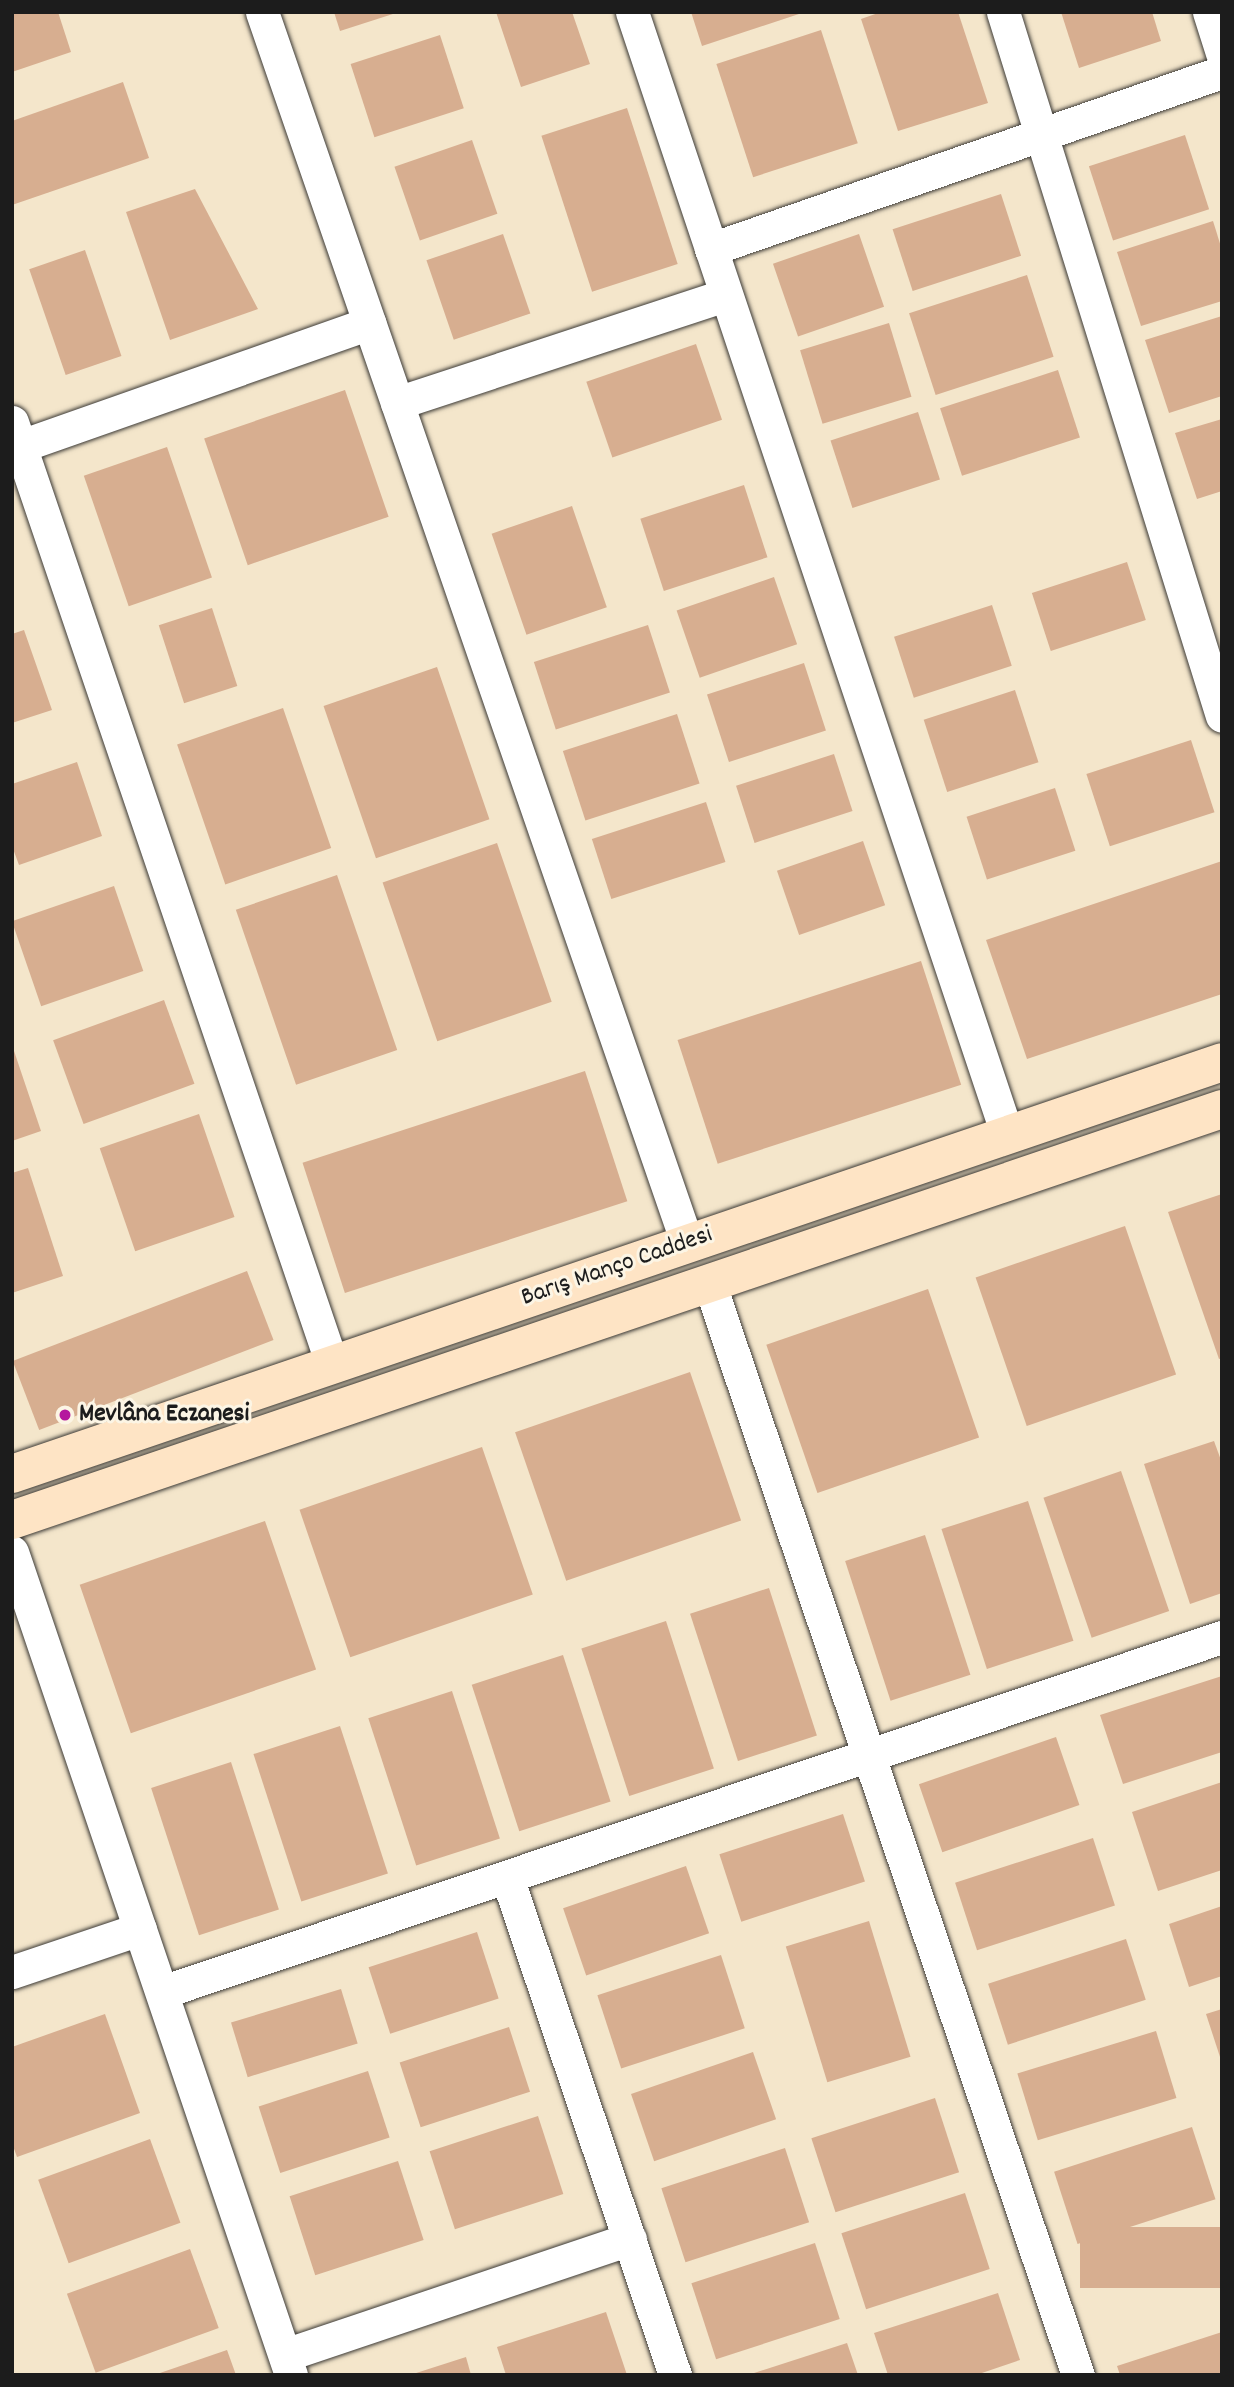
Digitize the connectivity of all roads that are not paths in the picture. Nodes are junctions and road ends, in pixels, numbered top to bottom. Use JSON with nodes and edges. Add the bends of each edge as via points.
{"nodes":[{"id":1,"x":262,"y":12,"type":"edge"},
{"id":2,"x":632,"y":12,"type":"edge"},
{"id":3,"x":1003,"y":12,"type":"edge"},
{"id":4,"x":1209,"y":12,"type":"edge"},
{"id":5,"x":1222,"y":53,"type":"edge"},
{"id":6,"x":1222,"y":72,"type":"edge"},
{"id":7,"x":1043,"y":133,"type":"junction"},
{"id":8,"x":711,"y":249,"type":"junction"},
{"id":9,"x":726,"y":295,"type":"junction"},
{"id":10,"x":369,"y":323,"type":"junction"},
{"id":11,"x":397,"y":403,"type":"junction"},
{"id":12,"x":15,"y":439,"type":"edge"},
{"id":13,"x":1222,"y":716,"type":"edge"},
{"id":14,"x":1222,"y":1062,"type":"edge"},
{"id":15,"x":1222,"y":1109,"type":"edge"},
{"id":16,"x":1007,"y":1134,"type":"junction"},
{"id":17,"x":687,"y":1243,"type":"junction"},
{"id":18,"x":709,"y":1282,"type":"junction"},
{"id":19,"x":332,"y":1364,"type":"junction"},
{"id":20,"x":12,"y":1474,"type":"edge"},
{"id":21,"x":12,"y":1520,"type":"edge"},
{"id":22,"x":12,"y":1552,"type":"edge"},
{"id":23,"x":1222,"y":1637,"type":"edge"},
{"id":24,"x":869,"y":1756,"type":"junction"},
{"id":25,"x":507,"y":1877,"type":"junction"},
{"id":26,"x":140,"y":1929,"type":"junction"},
{"id":27,"x":12,"y":1972,"type":"edge"},
{"id":28,"x":162,"y":1992,"type":"junction"},
{"id":29,"x":630,"y":2239,"type":"junction"},
{"id":30,"x":288,"y":2365,"type":"edge"},
{"id":31,"x":676,"y":2375,"type":"edge"},
{"id":32,"x":1079,"y":2375,"type":"edge"}],
"edges":[{"from":1,"to":10,"type":"street"},
{"from":2,"to":8,"type":"street"},
{"from":3,"to":7,"type":"street"},
{"from":4,"to":5,"type":"street"},
{"from":6,"to":7,"type":"street"},
{"from":7,"to":8,"type":"street"},
{"from":7,"to":13,"type":"street"},
{"from":8,"to":9,"type":"street"},
{"from":9,"to":11,"type":"street"},
{"from":9,"to":16,"type":"street"},
{"from":10,"to":11,"type":"street"},
{"from":10,"to":12,"type":"street"},
{"from":11,"to":17,"type":"street"},
{"from":12,"to":19,"type":"street"},
{"from":14,"to":16,"type":"street","name":"Barış Manço Caddesi"},
{"from":15,"to":18,"type":"street","name":"Barış Manço Caddesi"},
{"from":16,"to":17,"type":"street","name":"Barış Manço Caddesi"},
{"from":17,"to":19,"type":"street","name":"Barış Manço Caddesi"},
{"from":18,"to":21,"type":"street","name":"Barış Manço Caddesi"},
{"from":18,"to":24,"type":"street"},
{"from":19,"to":20,"type":"street","name":"Barış Manço Caddesi"},
{"from":22,"to":26,"type":"street"},
{"from":23,"to":24,"type":"street"},
{"from":24,"to":25,"type":"street"},
{"from":24,"to":32,"type":"street"},
{"from":25,"to":28,"type":"street"},
{"from":25,"to":29,"type":"street"},
{"from":26,"to":27,"type":"street"},
{"from":26,"to":28,"type":"street"},
{"from":28,"to":30,"type":"street"},
{"from":29,"to":30,"type":"street"},
{"from":29,"to":31,"type":"street"}]}
